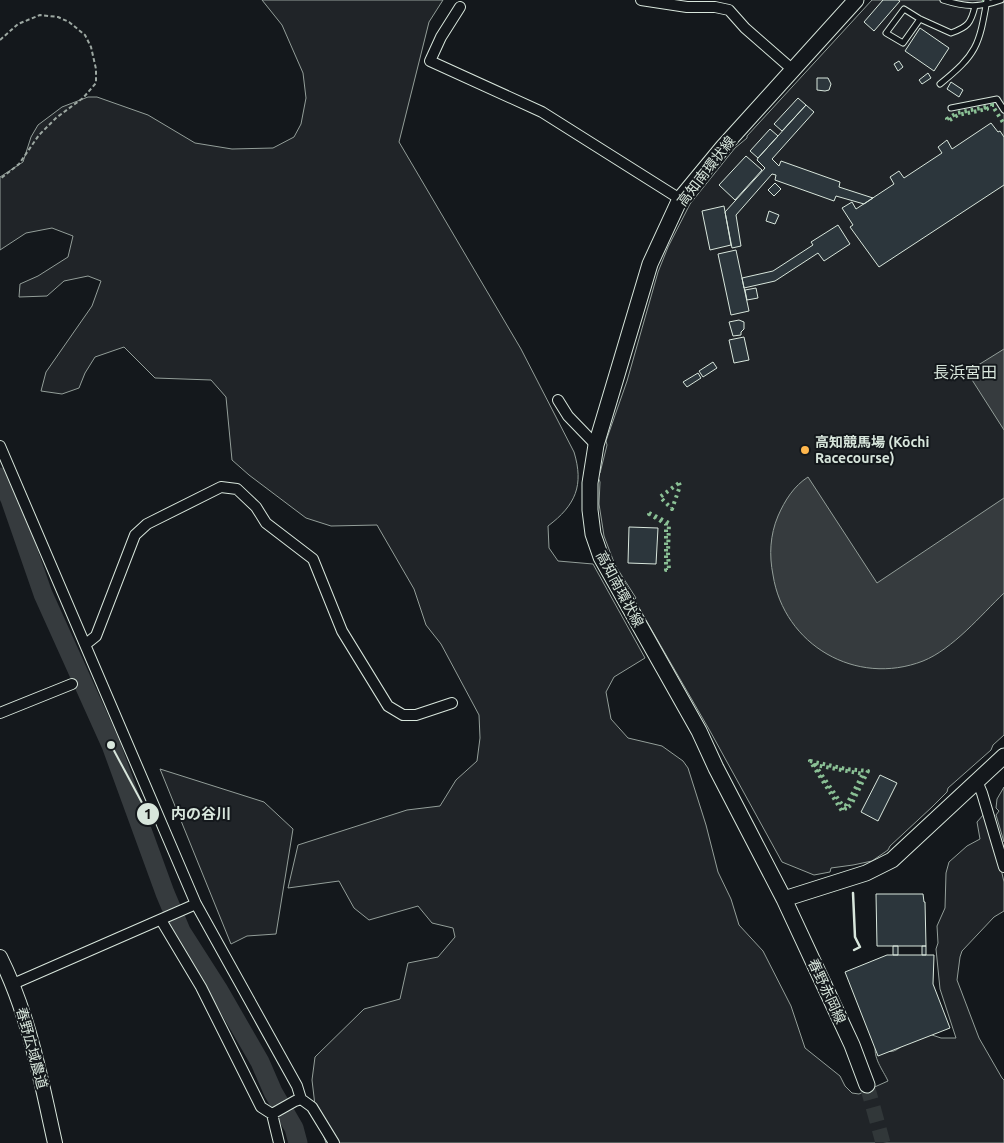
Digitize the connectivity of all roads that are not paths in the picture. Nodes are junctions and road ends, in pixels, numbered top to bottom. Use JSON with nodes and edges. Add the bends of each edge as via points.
{"nodes":[{"id":1,"x":641,"y":0,"type":"edge"},
{"id":2,"x":856,"y":0,"type":"edge"},
{"id":3,"x":943,"y":0,"type":"edge"},
{"id":4,"x":1001,"y":0,"type":"edge"},
{"id":5,"x":987,"y":3,"type":"edge"},
{"id":6,"x":975,"y":6,"type":"junction"},
{"id":7,"x":460,"y":7,"type":"dead end"},
{"id":8,"x":920,"y":19,"type":"junction"},
{"id":9,"x":793,"y":70,"type":"junction"},
{"id":10,"x":940,"y":84,"type":"dead end"},
{"id":11,"x":951,"y":108,"type":"dead end"},
{"id":12,"x":1004,"y":110,"type":"edge"},
{"id":13,"x":680,"y":199,"type":"junction"},
{"id":14,"x":558,"y":400,"type":"dead end"},
{"id":15,"x":596,"y":445,"type":"junction"},
{"id":16,"x":0,"y":446,"type":"edge"},
{"id":17,"x":86,"y":644,"type":"junction"},
{"id":18,"x":72,"y":684,"type":"dead end"},
{"id":19,"x":452,"y":702,"type":"dead end"},
{"id":20,"x":0,"y":713,"type":"edge"},
{"id":21,"x":1004,"y":756,"type":"edge"},
{"id":22,"x":977,"y":781,"type":"junction"},
{"id":23,"x":1004,"y":867,"type":"edge"},
{"id":24,"x":784,"y":899,"type":"junction"},
{"id":25,"x":193,"y":906,"type":"junction"},
{"id":26,"x":163,"y":919,"type":"junction"},
{"id":27,"x":0,"y":957,"type":"edge"},
{"id":28,"x":12,"y":984,"type":"junction"},
{"id":29,"x":867,"y":1085,"type":"tunnel mouth"},
{"id":30,"x":298,"y":1100,"type":"junction"},
{"id":31,"x":274,"y":1112,"type":"junction"},
{"id":32,"x":55,"y":1143,"type":"edge"},
{"id":33,"x":279,"y":1143,"type":"edge"},
{"id":34,"x":334,"y":1143,"type":"edge"}],
"edges":[{"from":1,"to":9,"type":"street","via":[[729,10]]},
{"from":2,"to":9,"type":"main road","name":"高知南環状線"},
{"from":3,"to":6,"type":"lane"},
{"from":4,"to":5,"type":"lane"},
{"from":5,"to":6,"type":"lane"},
{"from":5,"to":10,"type":"lane","via":[[974,51]]},
{"from":6,"to":8,"type":"lane","via":[[967,26],[951,33]]},
{"from":7,"to":13,"type":"street","via":[[430,61],[542,112]]},
{"from":8,"to":8,"type":"lane","via":[[904,10],[886,33],[903,43]]},
{"from":9,"to":13,"type":"main road","name":"高知南環状線"},
{"from":11,"to":12,"type":"lane","via":[[997,99]]},
{"from":13,"to":15,"type":"main road","name":"高知南環状線","via":[[650,264]]},
{"from":14,"to":15,"type":"street","via":[[568,416]]},
{"from":15,"to":24,"type":"main road","name":"高知南環状線","via":[[590,510],[593,534],[601,557],[699,731]]},
{"from":16,"to":17,"type":"street"},
{"from":17,"to":19,"type":"street","via":[[96,636],[136,535],[147,524],[221,488],[237,489],[256,507],[266,523],[313,559],[342,631],[388,706],[403,716],[416,715]]},
{"from":17,"to":25,"type":"street"},
{"from":18,"to":20,"type":"street"},
{"from":21,"to":22,"type":"main road"},
{"from":22,"to":23,"type":"street"},
{"from":22,"to":24,"type":"main road","via":[[892,860],[864,873]]},
{"from":24,"to":29,"type":"main road","name":"春野赤岡線","via":[[852,1045]]},
{"from":25,"to":26,"type":"street"},
{"from":25,"to":30,"type":"street","via":[[293,1080]]},
{"from":26,"to":28,"type":"street"},
{"from":26,"to":31,"type":"street","via":[[261,1107]]},
{"from":27,"to":28,"type":"street","name":"春野広域農道"},
{"from":28,"to":32,"type":"street","name":"春野広域農道","via":[[34,1051]]},
{"from":30,"to":31,"type":"street"},
{"from":30,"to":34,"type":"street","via":[[312,1106]]},
{"from":31,"to":33,"type":"street"}]}
